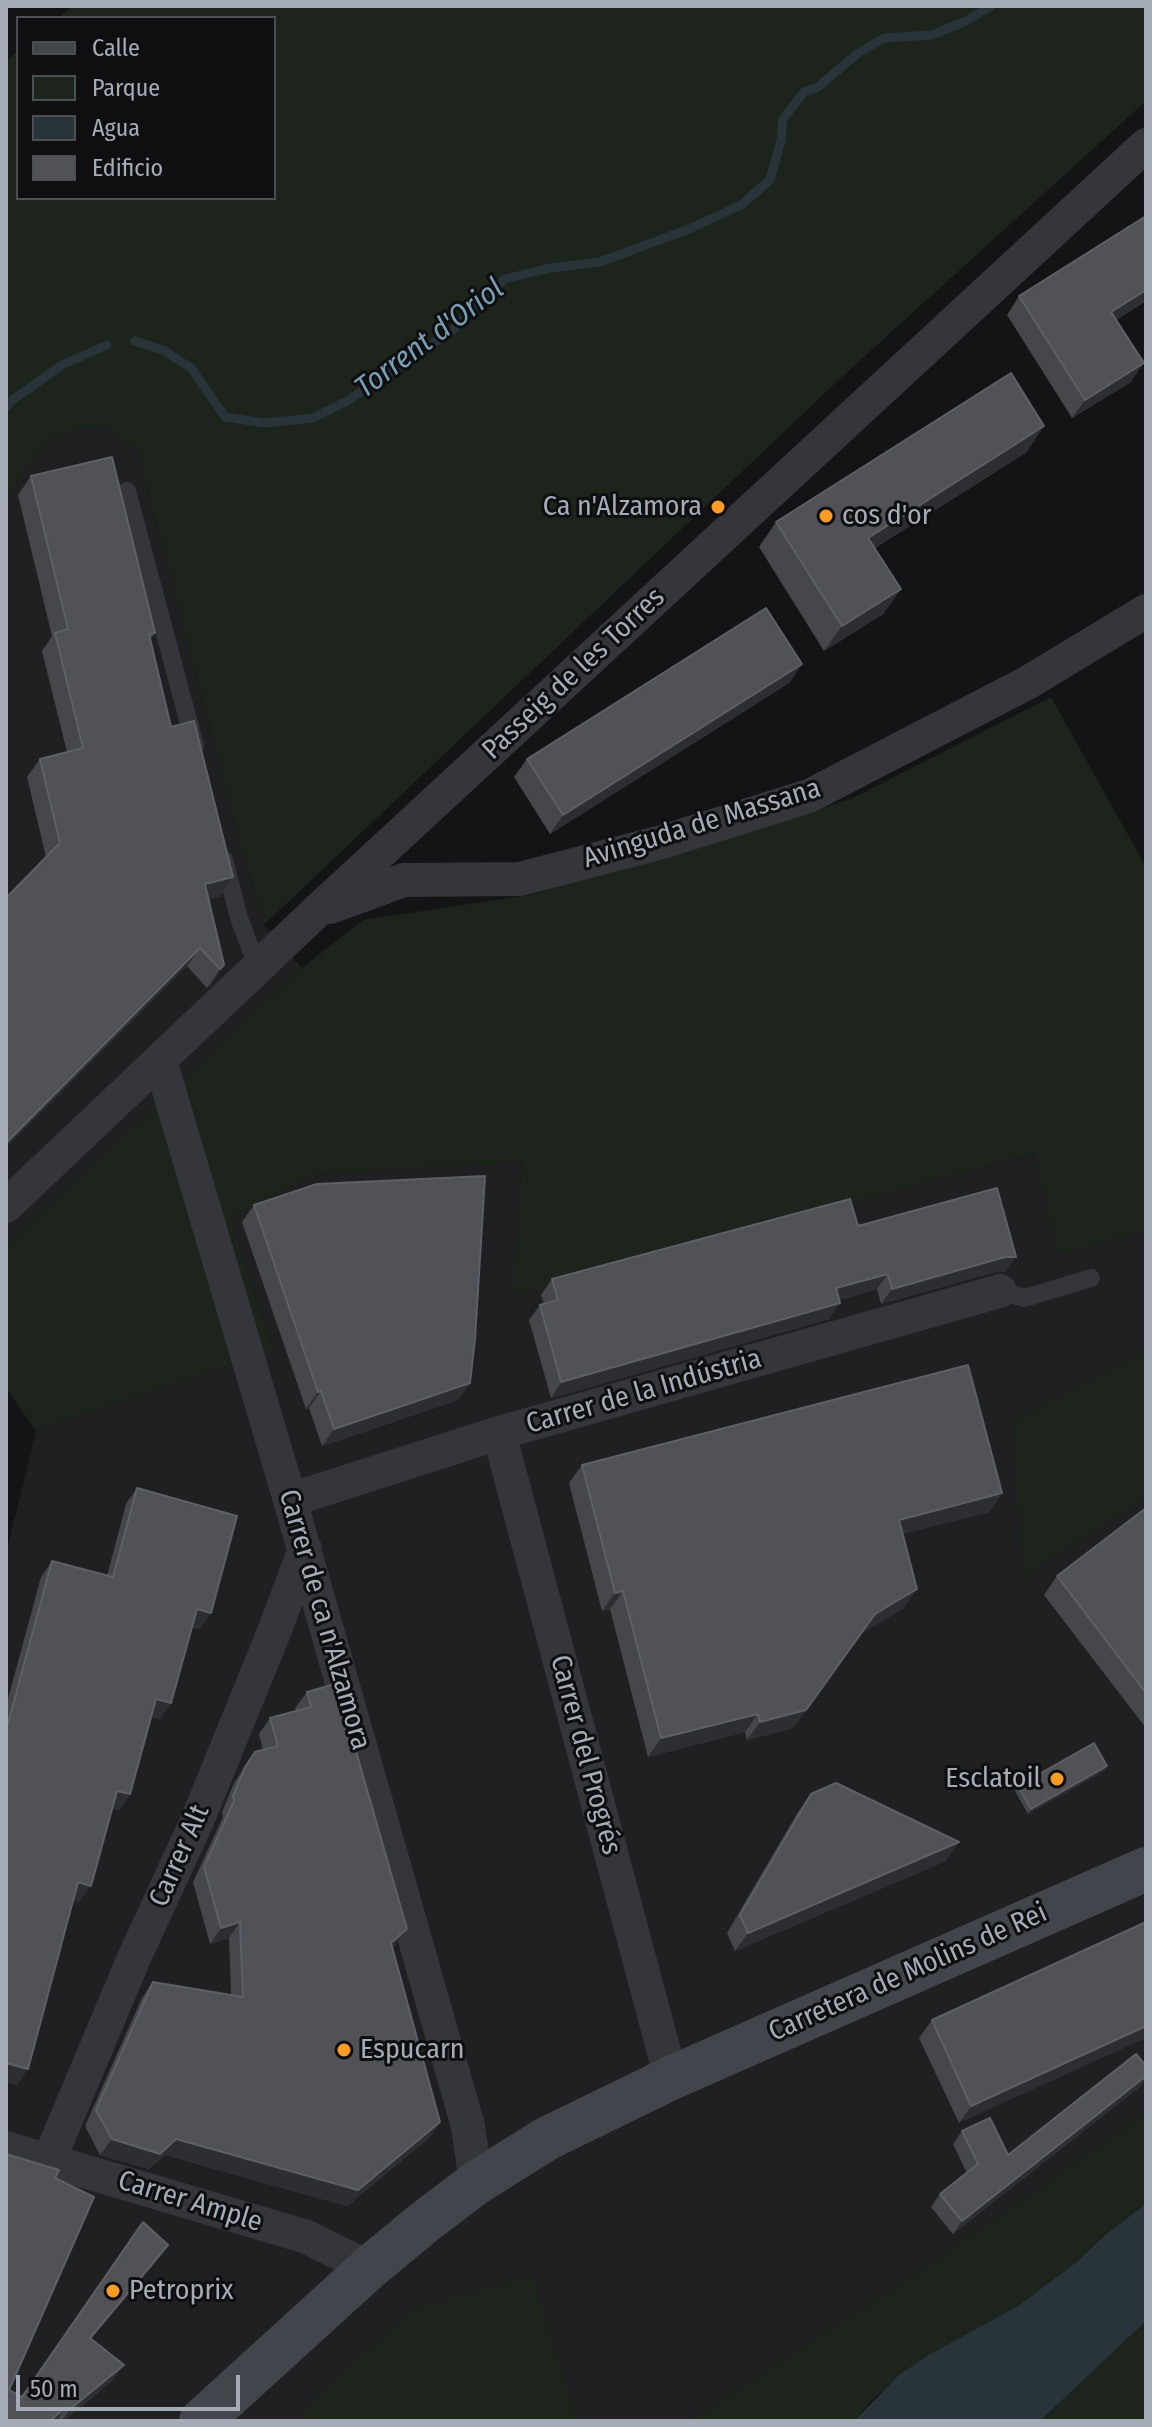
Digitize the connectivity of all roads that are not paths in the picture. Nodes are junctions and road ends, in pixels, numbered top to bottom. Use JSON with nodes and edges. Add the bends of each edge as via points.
{"nodes":[{"id":1,"x":1146,"y":145,"type":"edge"},
{"id":2,"x":127,"y":491,"type":"dead end"},
{"id":3,"x":1146,"y":611,"type":"edge"},
{"id":4,"x":201,"y":769,"type":"edge"},
{"id":5,"x":219,"y":842,"type":"edge"},
{"id":6,"x":316,"y":912,"type":"junction"},
{"id":7,"x":258,"y":968,"type":"junction"},
{"id":8,"x":160,"y":1060,"type":"junction"},
{"id":9,"x":6,"y":1206,"type":"edge"},
{"id":10,"x":1091,"y":1278,"type":"dead end"},
{"id":11,"x":1000,"y":1291,"type":"joint"},
{"id":12,"x":499,"y":1433,"type":"junction"},
{"id":13,"x":290,"y":1500,"type":"junction"},
{"id":14,"x":305,"y":1549,"type":"junction"},
{"id":15,"x":1146,"y":1869,"type":"edge"},
{"id":16,"x":671,"y":2078,"type":"junction"},
{"id":17,"x":6,"y":2148,"type":"edge"},
{"id":18,"x":49,"y":2160,"type":"junction"},
{"id":19,"x":476,"y":2183,"type":"junction"},
{"id":20,"x":369,"y":2268,"type":"junction"},
{"id":21,"x":201,"y":2421,"type":"edge"}],
"edges":[{"from":1,"to":6,"type":"street","name":"Passeig de les Torres"},
{"from":2,"to":4,"type":"lane"},
{"from":3,"to":6,"type":"street","name":"Avinguda de Massana","via":[[1027,683],[809,796],[520,879],[404,880]]},
{"from":5,"to":7,"type":"lane"},
{"from":6,"to":7,"type":"street","name":"Passeig de les Torres"},
{"from":7,"to":8,"type":"street","name":"Passeig de les Torres"},
{"from":8,"to":9,"type":"street","name":"Passeig de les Torres"},
{"from":8,"to":13,"type":"street","name":"Carrer de ca n'Alzamora"},
{"from":10,"to":11,"type":"lane","via":[[1025,1298]]},
{"from":11,"to":12,"type":"street","name":"Carrer de la Indústria"},
{"from":12,"to":13,"type":"street","name":"Carrer de la Indústria"},
{"from":12,"to":16,"type":"street","name":"Carrer del Progrés"},
{"from":13,"to":14,"type":"street","name":"Carrer de ca n'Alzamora"},
{"from":14,"to":18,"type":"street","name":"Carrer Alt","via":[[197,1821]]},
{"from":14,"to":19,"type":"street","name":"Carrer de ca n'Alzamora","via":[[468,2126]]},
{"from":15,"to":16,"type":"main road","name":"Carretera de Molins de Rei"},
{"from":16,"to":19,"type":"main road","name":"Carretera de Molins de Rei","via":[[546,2139]]},
{"from":17,"to":18,"type":"street","name":"Carrer Ample"},
{"from":18,"to":20,"type":"street","name":"Carrer Ample","via":[[307,2237]]},
{"from":19,"to":20,"type":"main road","name":"Carretera de Molins de Rei"},
{"from":20,"to":21,"type":"main road","name":"Carretera de Molins de Rei"}]}
